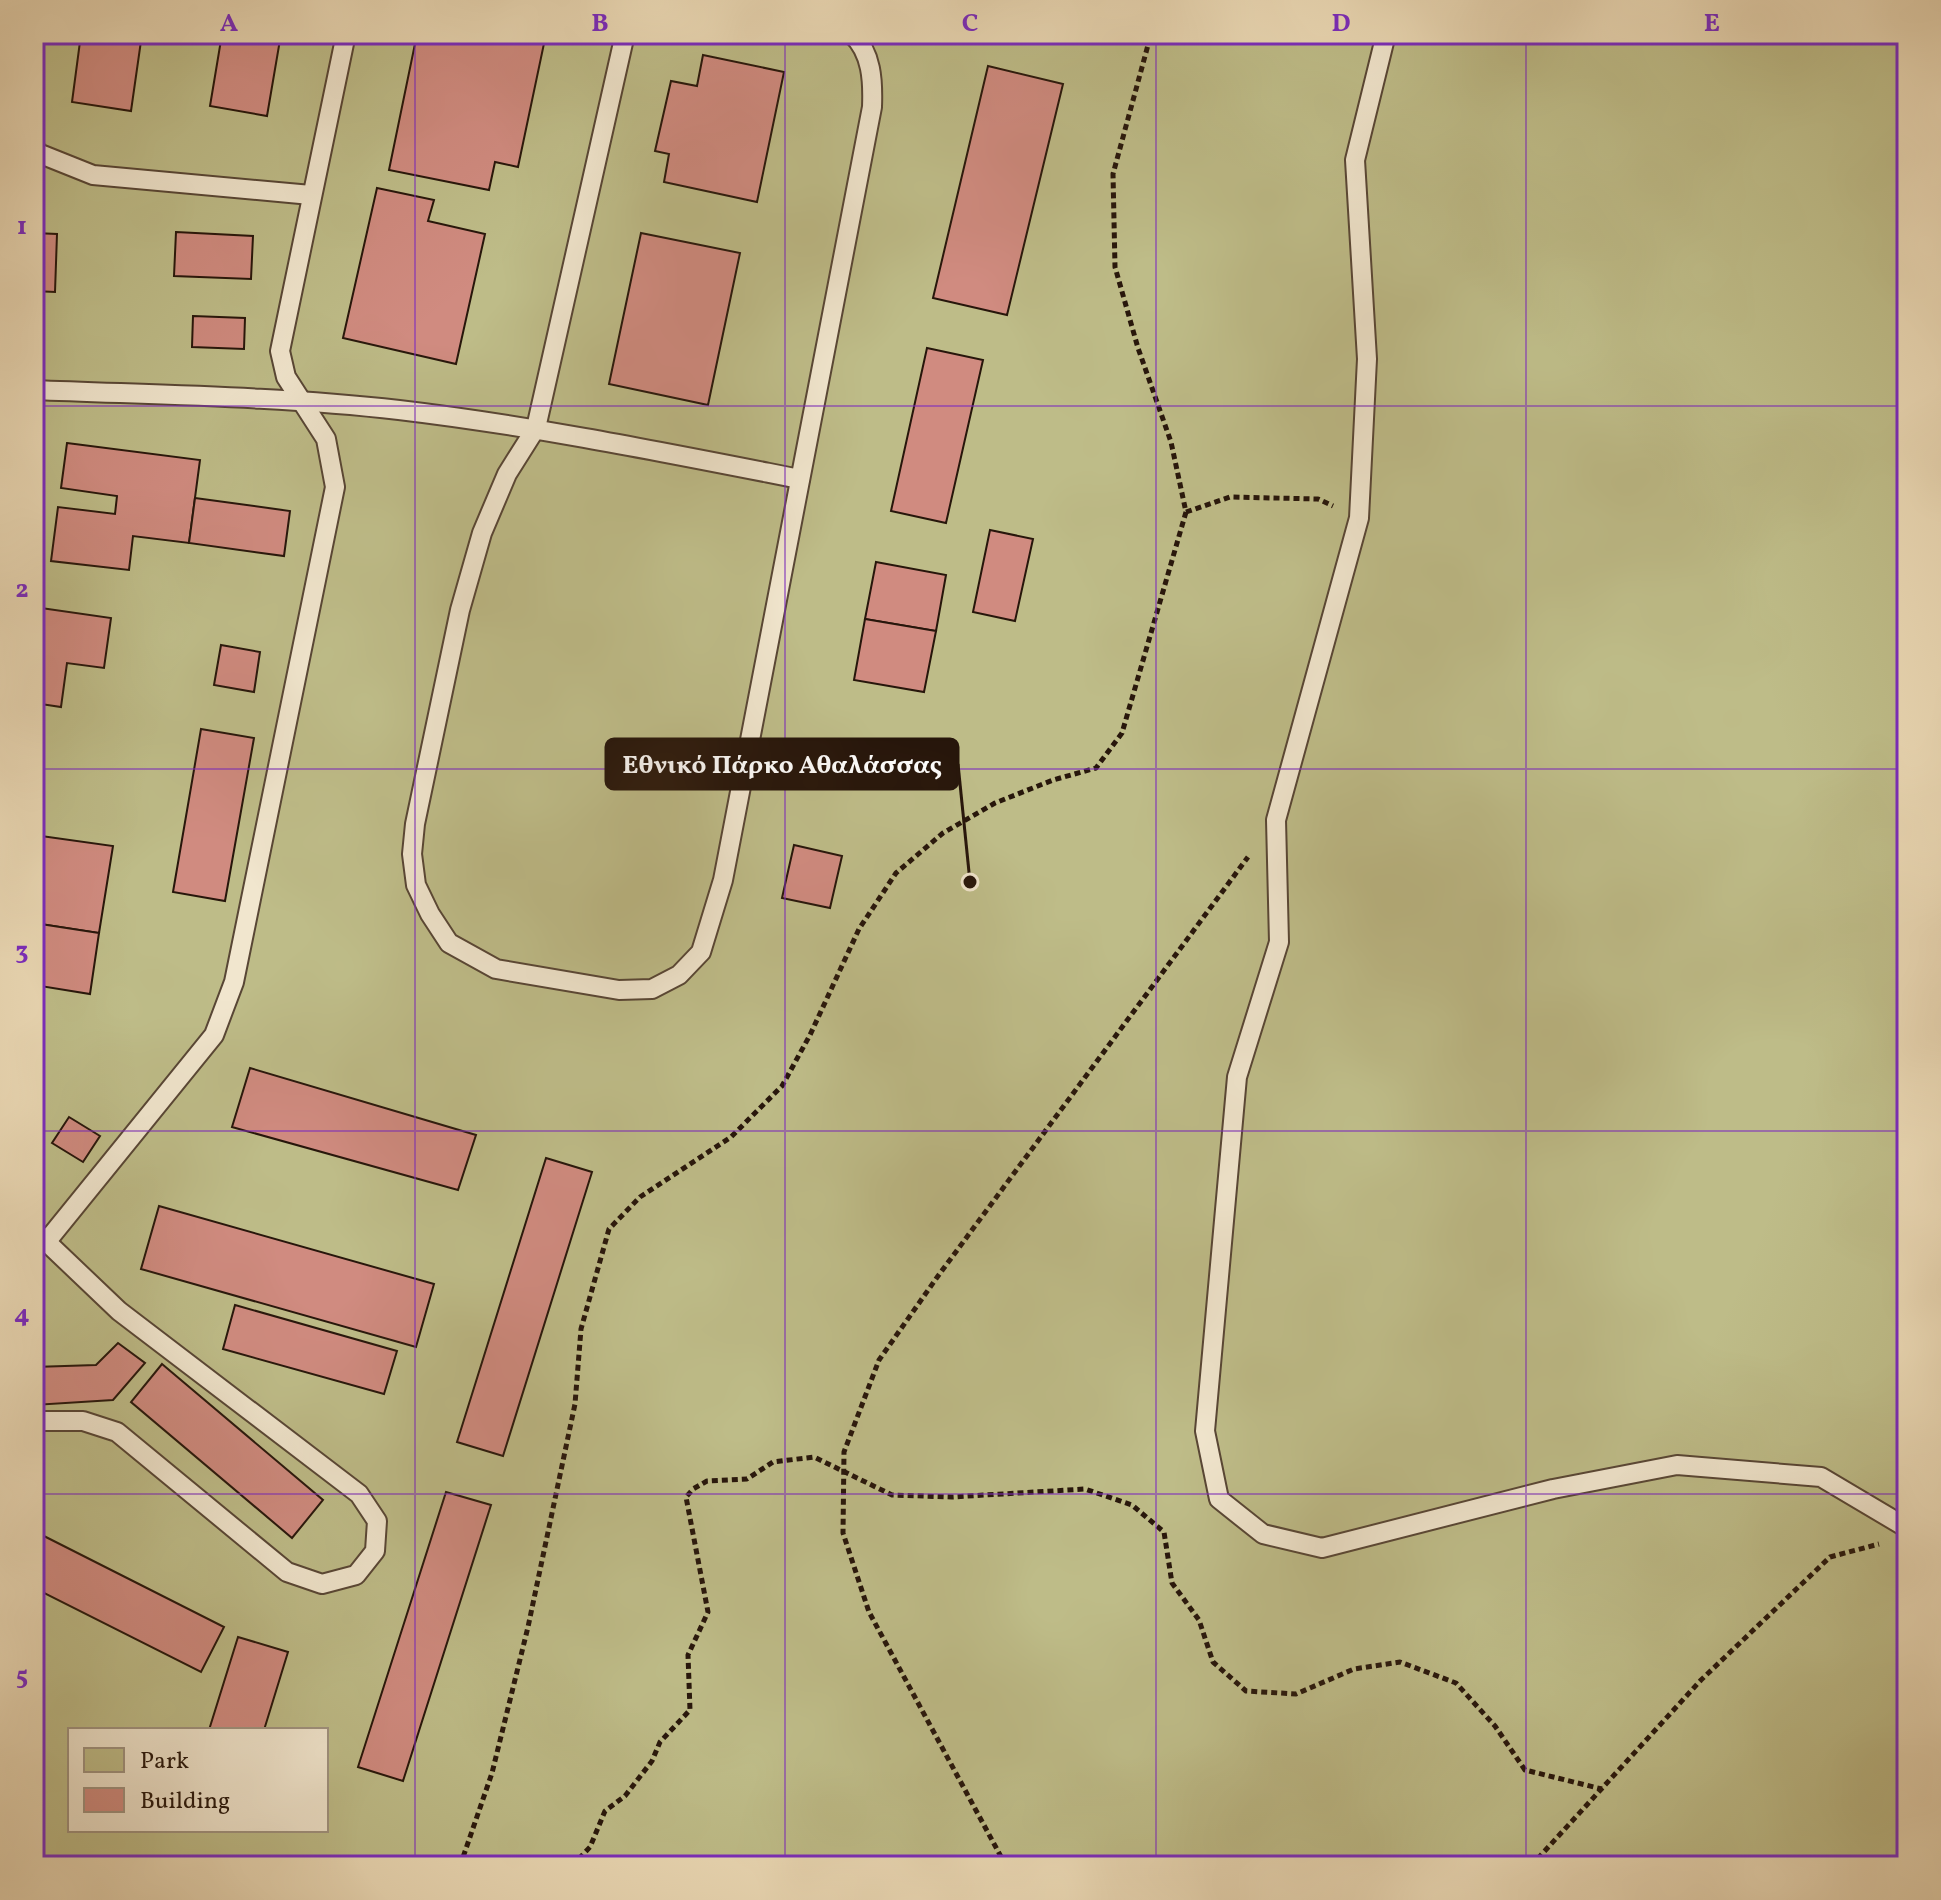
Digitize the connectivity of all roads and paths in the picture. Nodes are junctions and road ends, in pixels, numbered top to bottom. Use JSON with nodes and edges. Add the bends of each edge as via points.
{"nodes":[{"id":1,"x":346,"y":34,"type":"edge"},
{"id":2,"x":625,"y":34,"type":"edge"},
{"id":3,"x":852,"y":34,"type":"edge"},
{"id":4,"x":1151,"y":34,"type":"edge"},
{"id":5,"x":1386,"y":34,"type":"edge"},
{"id":6,"x":34,"y":146,"type":"edge"},
{"id":7,"x":311,"y":195,"type":"junction"},
{"id":8,"x":34,"y":390,"type":"edge"},
{"id":9,"x":303,"y":401,"type":"junction"},
{"id":10,"x":536,"y":428,"type":"junction"},
{"id":11,"x":800,"y":479,"type":"junction"},
{"id":12,"x":1186,"y":512,"type":"junction"},
{"id":13,"x":1359,"y":518,"type":"junction"},
{"id":14,"x":1276,"y":820,"type":"junction"},
{"id":15,"x":40,"y":1236,"type":"edge"},
{"id":16,"x":34,"y":1421,"type":"edge"},
{"id":17,"x":844,"y":1472,"type":"junction"},
{"id":18,"x":1907,"y":1528,"type":"edge"},
{"id":19,"x":1892,"y":1541,"type":"dead end"},
{"id":20,"x":1602,"y":1789,"type":"junction"},
{"id":21,"x":460,"y":1866,"type":"edge"},
{"id":22,"x":572,"y":1866,"type":"edge"},
{"id":23,"x":1006,"y":1866,"type":"edge"},
{"id":24,"x":1531,"y":1866,"type":"edge"}],
"edges":[{"from":1,"to":7,"type":"lane"},
{"from":2,"to":10,"type":"lane"},
{"from":3,"to":11,"type":"lane","via":[[866,55],[872,107]]},
{"from":4,"to":12,"type":"path","via":[[1113,174],[1115,267],[1171,442]]},
{"from":5,"to":13,"type":"lane","via":[[1355,160],[1367,359]]},
{"from":6,"to":7,"type":"lane","via":[[38,153],[93,175]]},
{"from":7,"to":9,"type":"lane","via":[[280,351],[286,377]]},
{"from":8,"to":9,"type":"lane"},
{"from":9,"to":10,"type":"lane"},
{"from":9,"to":15,"type":"lane","via":[[326,439],[335,487],[234,982],[214,1035]]},
{"from":10,"to":11,"type":"lane"},
{"from":10,"to":11,"type":"lane","via":[[507,474],[482,533],[460,610],[412,854],[416,885],[449,943],[496,969],[619,990],[652,989],[679,975],[701,952],[723,880]]},
{"from":12,"to":13,"type":"path","via":[[1230,497],[1270,497],[1318,499]]},
{"from":12,"to":21,"type":"path","via":[[1122,733],[1096,768],[995,803],[943,833],[896,873],[859,929],[782,1086],[731,1137],[640,1197],[609,1229],[581,1329],[575,1404],[528,1627],[492,1773]]},
{"from":13,"to":14,"type":"lane"},
{"from":14,"to":17,"type":"path","via":[[879,1360],[844,1452]]},
{"from":14,"to":18,"type":"lane","via":[[1279,942],[1237,1077],[1211,1351],[1205,1431],[1219,1499],[1263,1534],[1322,1548],[1553,1489],[1677,1465],[1821,1477]]},
{"from":15,"to":16,"type":"lane","via":[[119,1311],[359,1494],[377,1521],[375,1551],[356,1575],[322,1584],[287,1572],[117,1432],[83,1421]]},
{"from":17,"to":20,"type":"path","via":[[892,1495],[1085,1489],[1132,1505],[1164,1532],[1172,1583],[1199,1620],[1213,1662],[1246,1691],[1296,1694],[1354,1669],[1400,1662],[1456,1683],[1525,1770]]},
{"from":17,"to":22,"type":"path","via":[[814,1457],[773,1462],[747,1479],[707,1481],[686,1497],[708,1612],[688,1655],[690,1710],[660,1742],[625,1796],[605,1811],[590,1847]]},
{"from":17,"to":23,"type":"path","via":[[843,1533],[869,1612]]},
{"from":19,"to":20,"type":"path","via":[[1830,1557],[1701,1680]]},
{"from":20,"to":24,"type":"path"}]}
